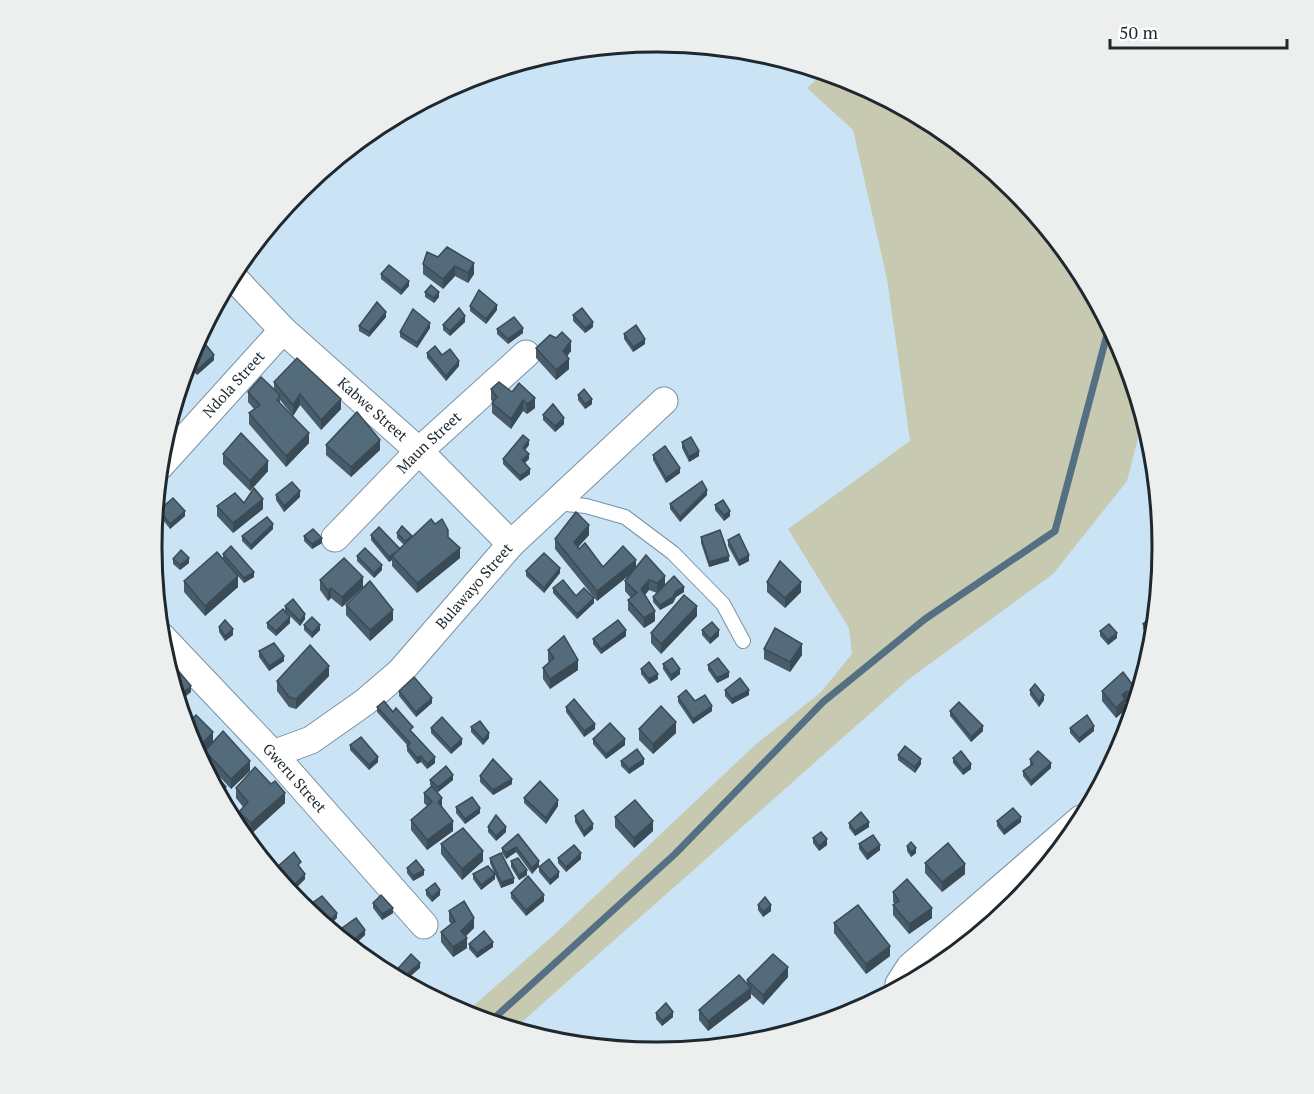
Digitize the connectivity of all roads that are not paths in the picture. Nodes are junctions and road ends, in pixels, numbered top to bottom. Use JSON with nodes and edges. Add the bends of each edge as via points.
{"nodes":[{"id":1,"x":239,"y":283,"type":"edge"},
{"id":2,"x":283,"y":330,"type":"junction"},
{"id":3,"x":526,"y":354,"type":"dead end"},
{"id":4,"x":664,"y":401,"type":"dead end"},
{"id":5,"x":419,"y":451,"type":"junction"},
{"id":6,"x":172,"y":453,"type":"edge"},
{"id":7,"x":556,"y":503,"type":"junction"},
{"id":8,"x":335,"y":538,"type":"dead end"},
{"id":9,"x":511,"y":544,"type":"junction"},
{"id":10,"x":742,"y":641,"type":"dead end"},
{"id":11,"x":173,"y":649,"type":"edge"},
{"id":12,"x":273,"y":754,"type":"junction"},
{"id":13,"x":1052,"y":844,"type":"edge"},
{"id":14,"x":424,"y":925,"type":"dead end"},
{"id":15,"x":905,"y":974,"type":"edge"}],
"edges":[{"from":1,"to":2,"type":"street","name":"Kabwe Street"},
{"from":2,"to":5,"type":"street","name":"Kabwe Street"},
{"from":2,"to":6,"type":"street","name":"Ndola Street"},
{"from":3,"to":5,"type":"street","name":"Maun Street"},
{"from":4,"to":7,"type":"street","name":"Bulawayo Street"},
{"from":5,"to":8,"type":"street","name":"Maun Street"},
{"from":5,"to":9,"type":"street","name":"Kabwe Street"},
{"from":7,"to":9,"type":"street","name":"Bulawayo Street"},
{"from":7,"to":10,"type":"lane","via":[[586,506],[625,517],[673,553],[723,604]]},
{"from":9,"to":12,"type":"street","name":"Bulawayo Street","via":[[400,672],[311,740]]},
{"from":11,"to":12,"type":"street","name":"Gweru Street"},
{"from":12,"to":14,"type":"street","name":"Gweru Street"},
{"from":13,"to":15,"type":"street"}]}
